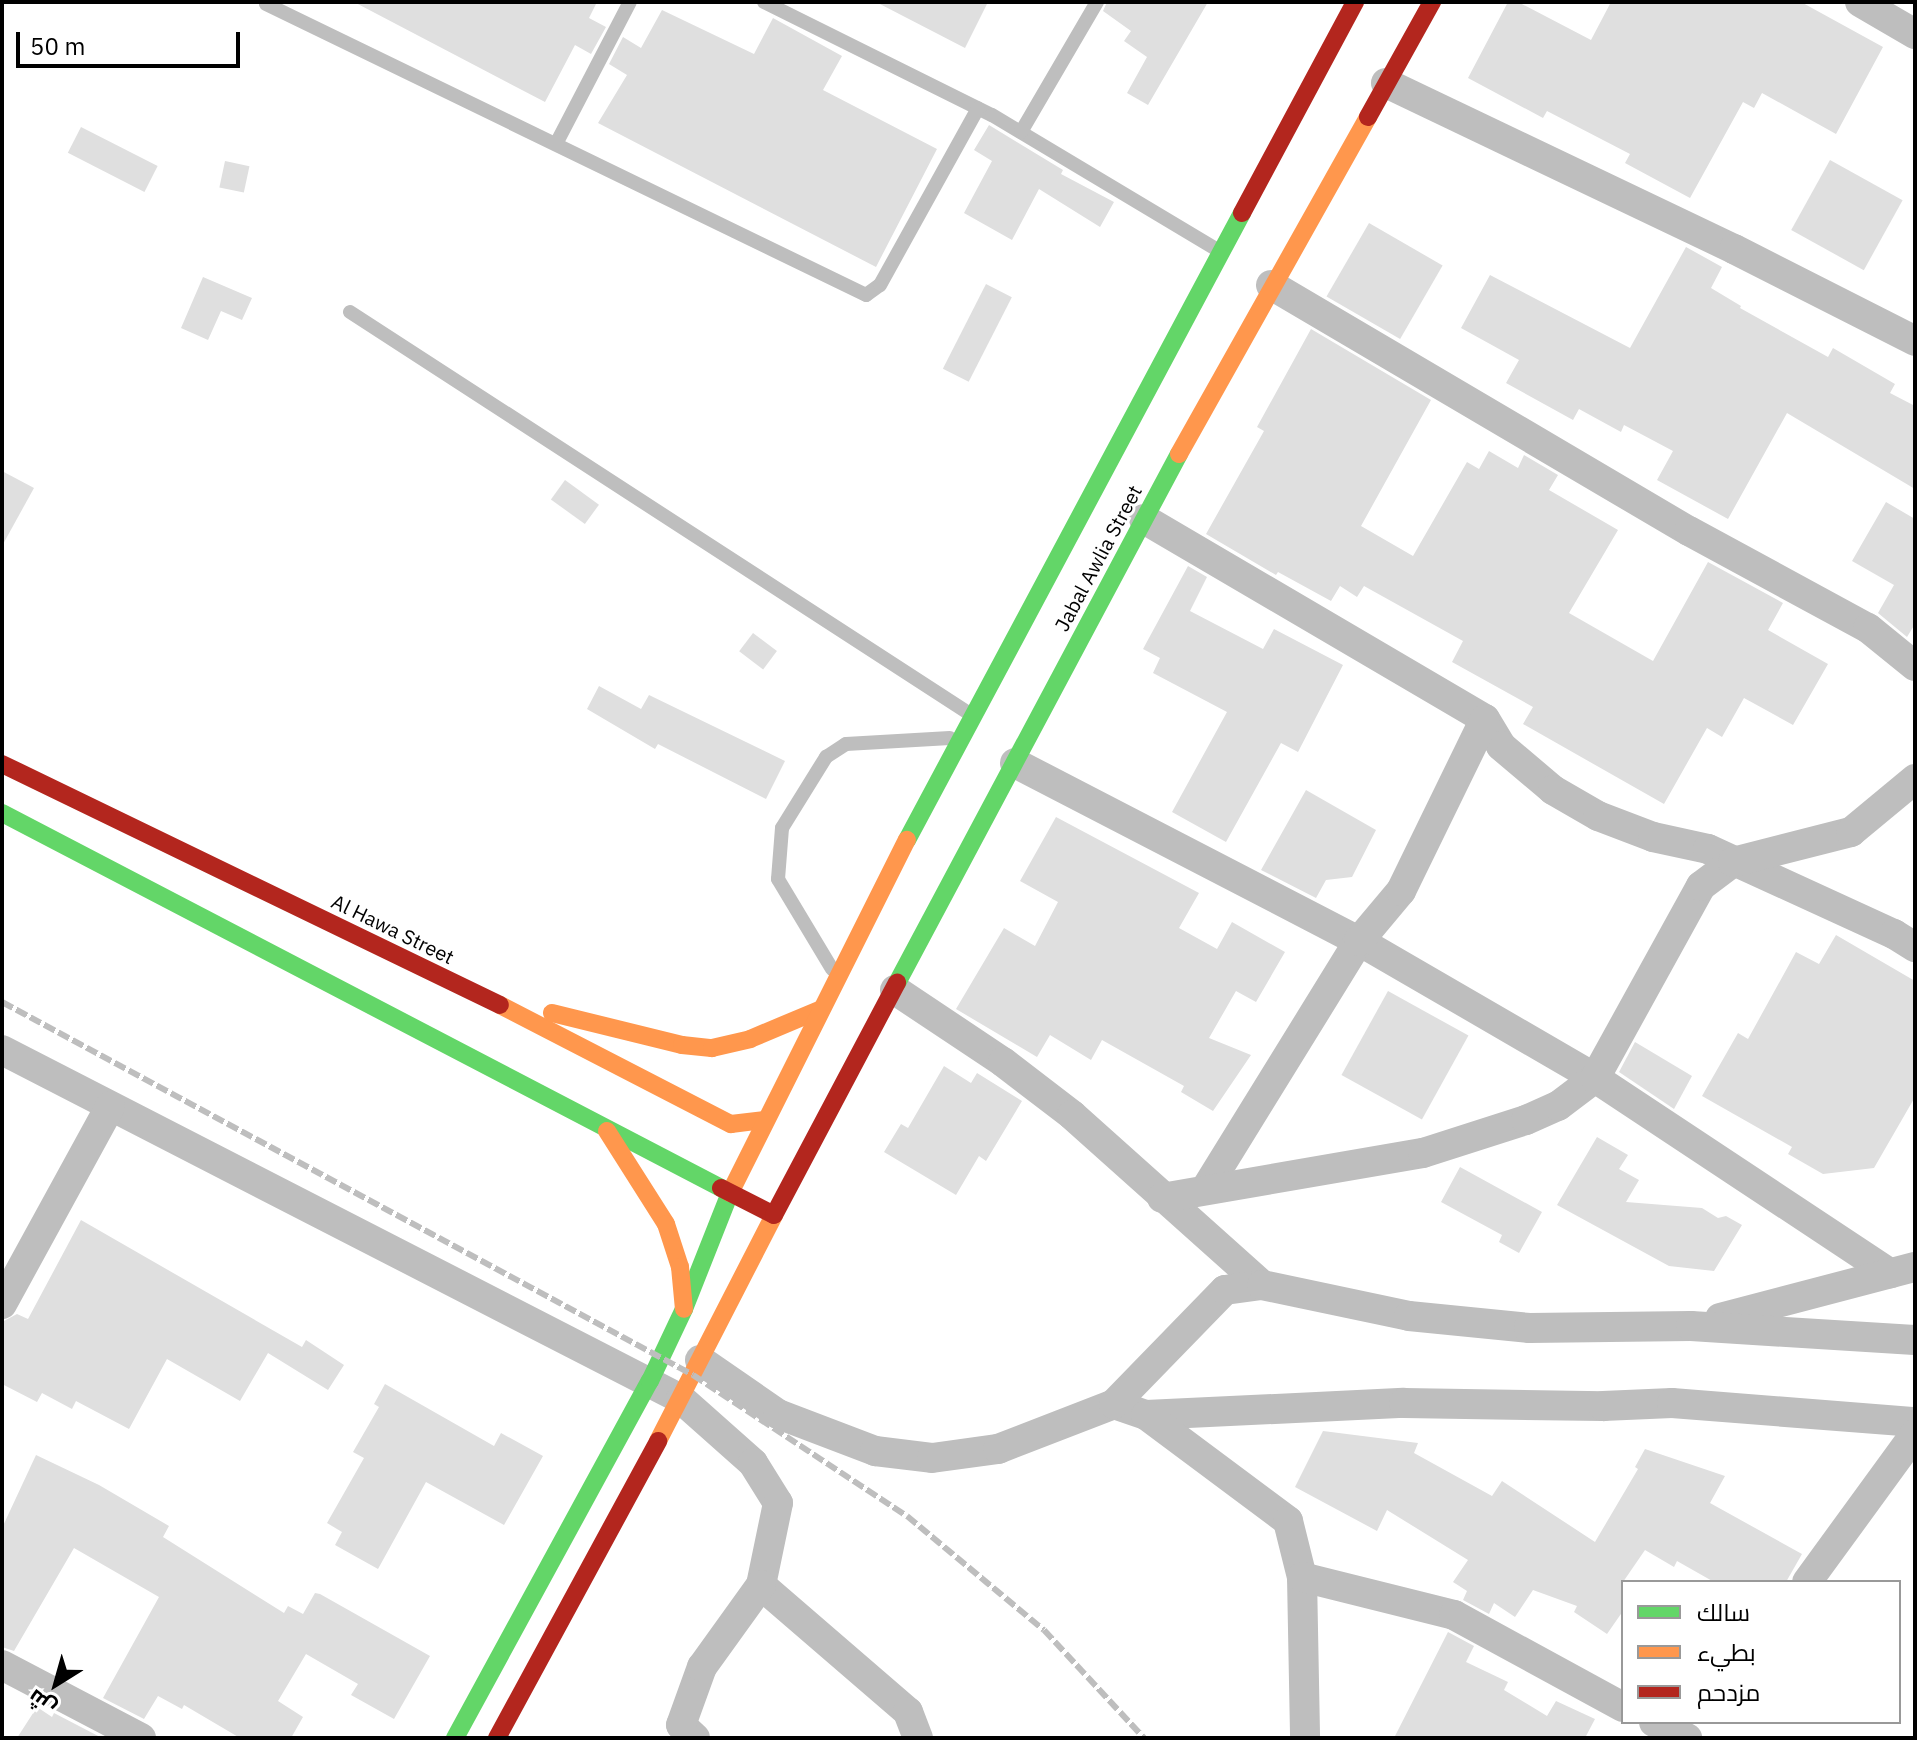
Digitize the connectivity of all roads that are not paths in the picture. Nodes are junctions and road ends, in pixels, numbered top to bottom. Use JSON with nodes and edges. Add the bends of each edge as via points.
{"nodes":[{"id":1,"x":630,"y":2,"type":"edge"},
{"id":2,"x":764,"y":2,"type":"edge"},
{"id":3,"x":1097,"y":2,"type":"edge"},
{"id":4,"x":1355,"y":2,"type":"edge"},
{"id":5,"x":1432,"y":2,"type":"edge"},
{"id":6,"x":266,"y":4,"type":"edge"},
{"id":7,"x":1871,"y":5,"type":"edge"},
{"id":8,"x":1915,"y":34,"type":"edge"},
{"id":9,"x":1386,"y":83,"type":"junction"},
{"id":10,"x":978,"y":108,"type":"junction"},
{"id":11,"x":1021,"y":132,"type":"junction"},
{"id":12,"x":556,"y":144,"type":"junction"},
{"id":13,"x":1219,"y":252,"type":"junction"},
{"id":14,"x":1271,"y":285,"type":"junction"},
{"id":15,"x":350,"y":312,"type":"dead end"},
{"id":16,"x":1915,"y":341,"type":"edge"},
{"id":17,"x":1144,"y":519,"type":"junction"},
{"id":18,"x":1915,"y":666,"type":"edge"},
{"id":19,"x":971,"y":715,"type":"junction"},
{"id":20,"x":1485,"y":719,"type":"junction"},
{"id":21,"x":959,"y":738,"type":"junction"},
{"id":22,"x":1015,"y":763,"type":"junction"},
{"id":23,"x":2,"y":764,"type":"edge"},
{"id":24,"x":1915,"y":779,"type":"edge"},
{"id":25,"x":2,"y":813,"type":"edge"},
{"id":26,"x":1733,"y":862,"type":"junction"},
{"id":27,"x":1359,"y":941,"type":"junction"},
{"id":28,"x":1915,"y":947,"type":"edge"},
{"id":29,"x":836,"y":977,"type":"junction"},
{"id":30,"x":895,"y":990,"type":"junction"},
{"id":31,"x":482,"y":996,"type":"junction"},
{"id":32,"x":819,"y":1010,"type":"junction"},
{"id":33,"x":2,"y":1050,"type":"edge"},
{"id":34,"x":1595,"y":1078,"type":"junction"},
{"id":35,"x":110,"y":1107,"type":"junction"},
{"id":36,"x":766,"y":1120,"type":"junction"},
{"id":37,"x":606,"y":1129,"type":"junction"},
{"id":38,"x":810,"y":1148,"type":"junction"},
{"id":39,"x":1205,"y":1190,"type":"junction"},
{"id":40,"x":730,"y":1193,"type":"junction"},
{"id":41,"x":1162,"y":1198,"type":"junction"},
{"id":42,"x":774,"y":1215,"type":"junction"},
{"id":43,"x":1902,"y":1270,"type":"edge"},
{"id":44,"x":1262,"y":1285,"type":"junction"},
{"id":45,"x":2,"y":1304,"type":"edge"},
{"id":46,"x":684,"y":1309,"type":"junction"},
{"id":47,"x":1691,"y":1326,"type":"junction"},
{"id":48,"x":1915,"y":1340,"type":"edge"},
{"id":49,"x":700,"y":1360,"type":"junction"},
{"id":50,"x":650,"y":1381,"type":"junction"},
{"id":51,"x":681,"y":1399,"type":"junction"},
{"id":52,"x":1114,"y":1404,"type":"junction"},
{"id":53,"x":1146,"y":1415,"type":"junction"},
{"id":54,"x":1915,"y":1422,"type":"edge"},
{"id":55,"x":1915,"y":1434,"type":"edge"},
{"id":56,"x":1302,"y":1577,"type":"junction"},
{"id":57,"x":1808,"y":1580,"type":"edge"},
{"id":58,"x":761,"y":1585,"type":"junction"},
{"id":59,"x":2,"y":1665,"type":"edge"},
{"id":60,"x":1621,"y":1706,"type":"edge"},
{"id":61,"x":1658,"y":1724,"type":"edge"},
{"id":62,"x":913,"y":1725,"type":"edge"},
{"id":63,"x":141,"y":1738,"type":"edge"},
{"id":64,"x":455,"y":1738,"type":"edge"},
{"id":65,"x":497,"y":1738,"type":"edge"},
{"id":66,"x":695,"y":1738,"type":"edge"},
{"id":67,"x":940,"y":1738,"type":"edge"},
{"id":68,"x":1305,"y":1738,"type":"edge"},
{"id":69,"x":1690,"y":1738,"type":"edge"}],
"edges":[{"from":1,"to":12,"type":"lane"},
{"from":2,"to":10,"type":"lane"},
{"from":3,"to":11,"type":"lane"},
{"from":4,"to":13,"type":"main road","name":"Jabal Awlia Street"},
{"from":5,"to":9,"type":"main road","name":"Jabal Awlia Street"},
{"from":6,"to":12,"type":"lane"},
{"from":7,"to":8,"type":"street"},
{"from":9,"to":14,"type":"main road","name":"Jabal Awlia Street"},
{"from":9,"to":16,"type":"street"},
{"from":10,"to":11,"type":"lane"},
{"from":10,"to":12,"type":"lane","via":[[880,285],[866,295]]},
{"from":11,"to":13,"type":"lane"},
{"from":13,"to":19,"type":"main road","name":"Jabal Awlia Street"},
{"from":14,"to":17,"type":"main road","name":"Jabal Awlia Street"},
{"from":14,"to":18,"type":"street","via":[[1689,531],[1868,628]]},
{"from":15,"to":19,"type":"lane"},
{"from":17,"to":20,"type":"street"},
{"from":17,"to":22,"type":"main road","name":"Jabal Awlia Street"},
{"from":19,"to":21,"type":"main road","name":"Jabal Awlia Street"},
{"from":20,"to":26,"type":"street","via":[[1501,746],[1553,790],[1587,810]]},
{"from":20,"to":27,"type":"street","via":[[1401,891]]},
{"from":21,"to":29,"type":"main road","name":"Jabal Awlia Street"},
{"from":21,"to":29,"type":"lane","via":[[846,744],[826,757],[782,828],[778,879]]},
{"from":22,"to":27,"type":"street"},
{"from":22,"to":30,"type":"main road","name":"Jabal Awlia Street"},
{"from":23,"to":31,"type":"main road","name":"Al Hawa Street"},
{"from":24,"to":26,"type":"street","via":[[1851,832]]},
{"from":25,"to":37,"type":"main road"},
{"from":26,"to":28,"type":"street"},
{"from":26,"to":34,"type":"street","via":[[1701,886]]},
{"from":27,"to":34,"type":"street"},
{"from":27,"to":39,"type":"street"},
{"from":29,"to":32,"type":"main road","name":"Jabal Awlia Street"},
{"from":30,"to":38,"type":"main road","name":"Jabal Awlia Street"},
{"from":30,"to":41,"type":"street","via":[[1072,1115]]},
{"from":31,"to":32,"type":"main road","via":[[712,1048],[750,1039]]},
{"from":31,"to":36,"type":"main road","name":"Al Hawa Street","via":[[731,1124]]},
{"from":32,"to":36,"type":"main road","name":"Jabal Awlia Street"},
{"from":33,"to":35,"type":"street"},
{"from":34,"to":39,"type":"street","via":[[1558,1106],[1526,1120],[1423,1153]]},
{"from":34,"to":43,"type":"street"},
{"from":35,"to":45,"type":"street"},
{"from":35,"to":50,"type":"street"},
{"from":36,"to":38,"type":"main road"},
{"from":36,"to":40,"type":"main road","name":"Jabal Awlia Street"},
{"from":37,"to":40,"type":"main road"},
{"from":37,"to":46,"type":"main road","via":[[674,1244]]},
{"from":38,"to":42,"type":"main road","name":"Jabal Awlia Street"},
{"from":39,"to":41,"type":"street"},
{"from":40,"to":42,"type":"main road"},
{"from":40,"to":46,"type":"main road","name":"Jabal Awlia Street"},
{"from":41,"to":44,"type":"street"},
{"from":42,"to":49,"type":"main road","name":"Jabal Awlia Street"},
{"from":43,"to":47,"type":"street"},
{"from":44,"to":47,"type":"street","via":[[1409,1316],[1514,1326]]},
{"from":44,"to":52,"type":"street","via":[[1225,1290]]},
{"from":46,"to":50,"type":"main road","name":"Jabal Awlia Street"},
{"from":47,"to":48,"type":"street"},
{"from":49,"to":51,"type":"main road","name":"Jabal Awlia Street"},
{"from":49,"to":52,"type":"street","via":[[778,1414],[875,1451],[932,1458],[998,1449]]},
{"from":50,"to":51,"type":"street"},
{"from":50,"to":64,"type":"main road","name":"Jabal Awlia Street"},
{"from":51,"to":58,"type":"street","via":[[753,1463],[778,1503]]},
{"from":51,"to":65,"type":"main road","name":"Jabal Awlia Street"},
{"from":52,"to":53,"type":"street"},
{"from":53,"to":54,"type":"street","via":[[1404,1403],[1672,1403]]},
{"from":53,"to":56,"type":"street","via":[[1288,1521]]},
{"from":55,"to":57,"type":"street"},
{"from":56,"to":60,"type":"street","via":[[1454,1615]]},
{"from":56,"to":68,"type":"street"},
{"from":58,"to":62,"type":"street"},
{"from":58,"to":66,"type":"street","via":[[702,1667],[681,1725]]},
{"from":59,"to":63,"type":"street"},
{"from":61,"to":69,"type":"street"},
{"from":62,"to":67,"type":"street"}]}
